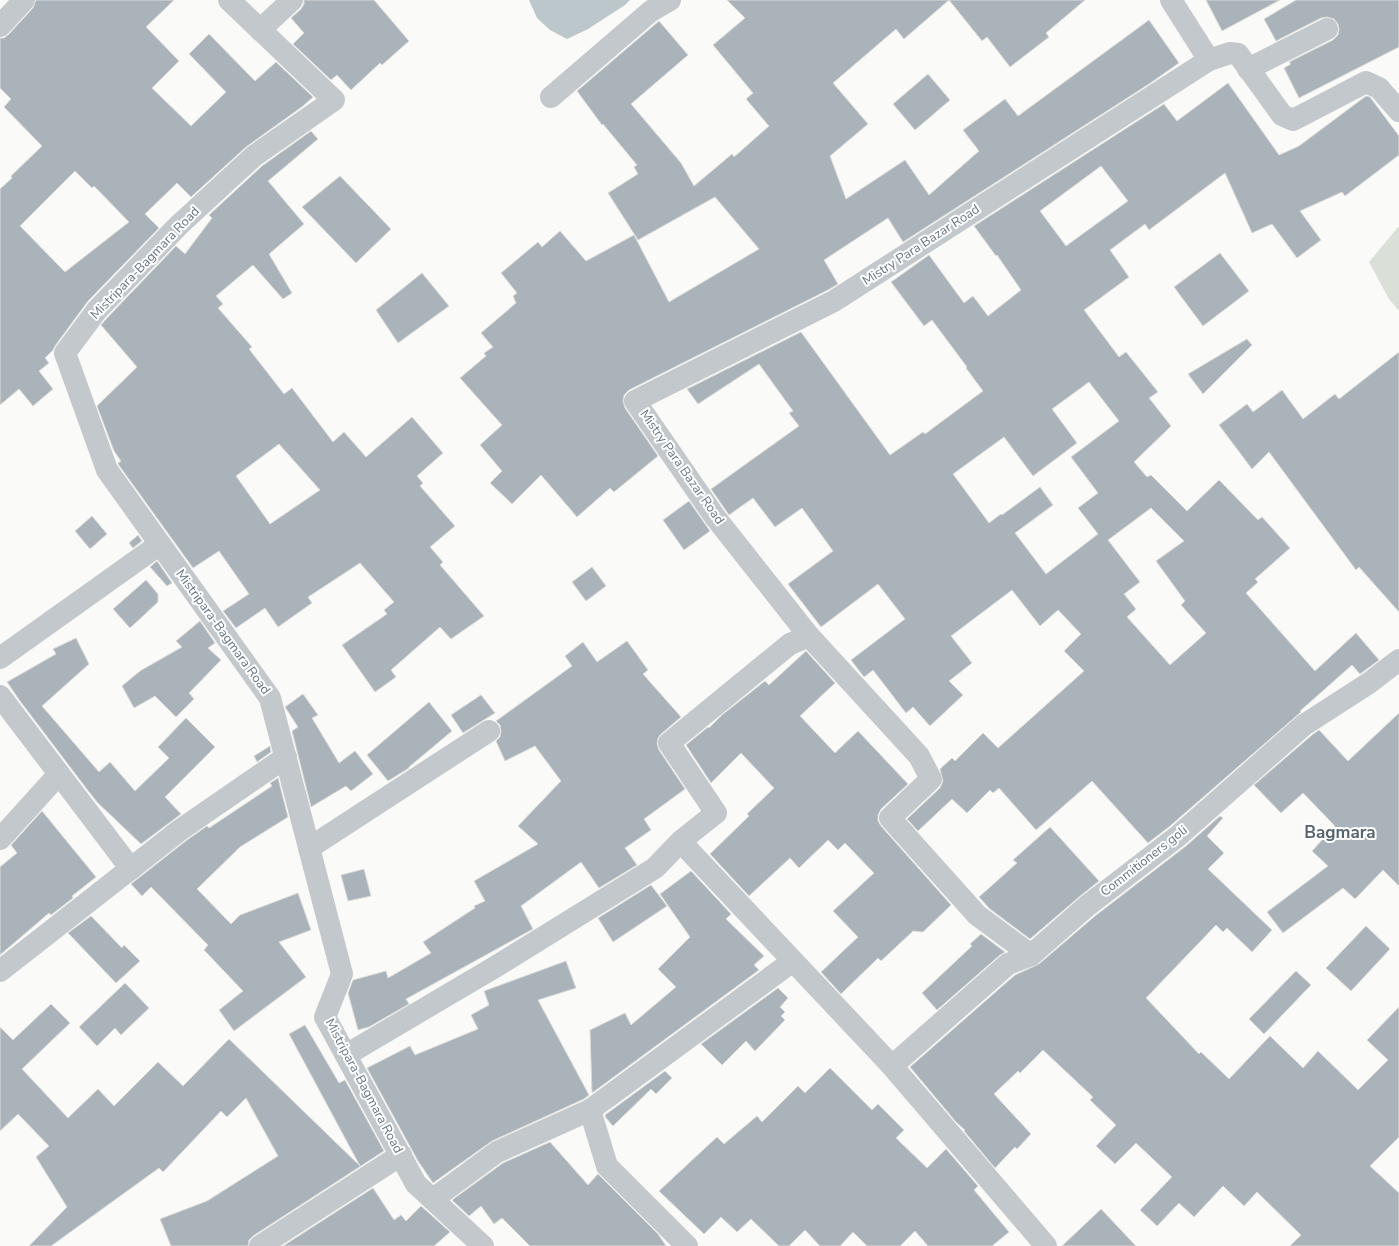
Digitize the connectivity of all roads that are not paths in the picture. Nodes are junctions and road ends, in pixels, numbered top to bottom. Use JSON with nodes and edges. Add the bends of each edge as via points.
{"nodes":[{"id":1,"x":24,"y":0,"type":"edge"},
{"id":2,"x":229,"y":0,"type":"edge"},
{"id":3,"x":292,"y":0,"type":"edge"},
{"id":4,"x":670,"y":0,"type":"edge"},
{"id":5,"x":1171,"y":0,"type":"edge"},
{"id":6,"x":0,"y":26,"type":"edge"},
{"id":7,"x":1327,"y":29,"type":"dead end"},
{"id":8,"x":260,"y":30,"type":"junction"},
{"id":9,"x":1209,"y":60,"type":"junction"},
{"id":10,"x":1248,"y":69,"type":"junction"},
{"id":11,"x":551,"y":97,"type":"dead end"},
{"id":12,"x":1399,"y":111,"type":"edge"},
{"id":13,"x":160,"y":544,"type":"junction"},
{"id":14,"x":808,"y":636,"type":"junction"},
{"id":15,"x":0,"y":658,"type":"edge"},
{"id":16,"x":1399,"y":660,"type":"edge"},
{"id":17,"x":0,"y":696,"type":"edge"},
{"id":18,"x":489,"y":730,"type":"dead end"},
{"id":19,"x":286,"y":757,"type":"junction"},
{"id":20,"x":59,"y":774,"type":"junction"},
{"id":21,"x":0,"y":839,"type":"edge"},
{"id":22,"x":681,"y":842,"type":"junction"},
{"id":23,"x":310,"y":848,"type":"junction"},
{"id":24,"x":130,"y":869,"type":"junction"},
{"id":25,"x":1031,"y":955,"type":"junction"},
{"id":26,"x":793,"y":961,"type":"junction"},
{"id":27,"x":0,"y":971,"type":"edge"},
{"id":28,"x":346,"y":1055,"type":"junction"},
{"id":29,"x":892,"y":1066,"type":"junction"},
{"id":30,"x":590,"y":1110,"type":"junction"},
{"id":31,"x":401,"y":1155,"type":"junction"},
{"id":32,"x":433,"y":1199,"type":"junction"},
{"id":33,"x":260,"y":1246,"type":"edge"},
{"id":34,"x":483,"y":1246,"type":"edge"},
{"id":35,"x":686,"y":1246,"type":"edge"},
{"id":36,"x":1046,"y":1246,"type":"edge"}],
"edges":[{"from":1,"to":6,"type":"street"},
{"from":2,"to":8,"type":"street"},
{"from":3,"to":8,"type":"street"},
{"from":4,"to":11,"type":"street","via":[[651,10]]},
{"from":5,"to":9,"type":"street"},
{"from":7,"to":10,"type":"street"},
{"from":8,"to":13,"type":"street","name":"Mistripara-Bagmara Road","via":[[334,100],[254,156],[178,226],[96,310],[65,353],[107,470]]},
{"from":9,"to":10,"type":"street","via":[[1230,52],[1238,54]]},
{"from":9,"to":14,"type":"street","name":"Mistry Para Bazar Road","via":[[834,301],[635,401],[715,517]]},
{"from":10,"to":12,"type":"street","via":[[1282,115],[1293,120],[1366,82],[1379,88]]},
{"from":13,"to":15,"type":"street"},
{"from":13,"to":19,"type":"street","name":"Mistripara-Bagmara Road","via":[[270,698]]},
{"from":14,"to":22,"type":"street","via":[[790,644],[669,743],[716,813]]},
{"from":14,"to":25,"type":"street","name":"Mistry Para Bazar Road","via":[[919,756],[931,779],[890,818],[977,915]]},
{"from":16,"to":25,"type":"street","name":"Commitioners goli","via":[[1369,683],[1304,725],[1178,836],[1087,906]]},
{"from":17,"to":20,"type":"street"},
{"from":18,"to":23,"type":"street"},
{"from":19,"to":23,"type":"street","name":"Mistripara-Bagmara Road"},
{"from":19,"to":24,"type":"street","via":[[180,830]]},
{"from":20,"to":21,"type":"street"},
{"from":20,"to":24,"type":"street"},
{"from":22,"to":26,"type":"street"},
{"from":22,"to":28,"type":"street","via":[[655,868]]},
{"from":23,"to":28,"type":"street","name":"Mistripara-Bagmara Road","via":[[342,974],[325,1017]]},
{"from":24,"to":27,"type":"street"},
{"from":25,"to":29,"type":"street","name":"Commitioners goli","via":[[1008,964]]},
{"from":26,"to":29,"type":"street"},
{"from":26,"to":30,"type":"street"},
{"from":28,"to":31,"type":"street","name":"Mistripara-Bagmara Road"},
{"from":29,"to":36,"type":"street"},
{"from":30,"to":32,"type":"street","via":[[497,1152]]},
{"from":30,"to":35,"type":"street","via":[[607,1166]]},
{"from":31,"to":32,"type":"street","name":"Mistripara-Bagmara Road","via":[[416,1184]]},
{"from":31,"to":33,"type":"street"},
{"from":32,"to":34,"type":"street","name":"Mistripara-Bagmara Road"}]}
